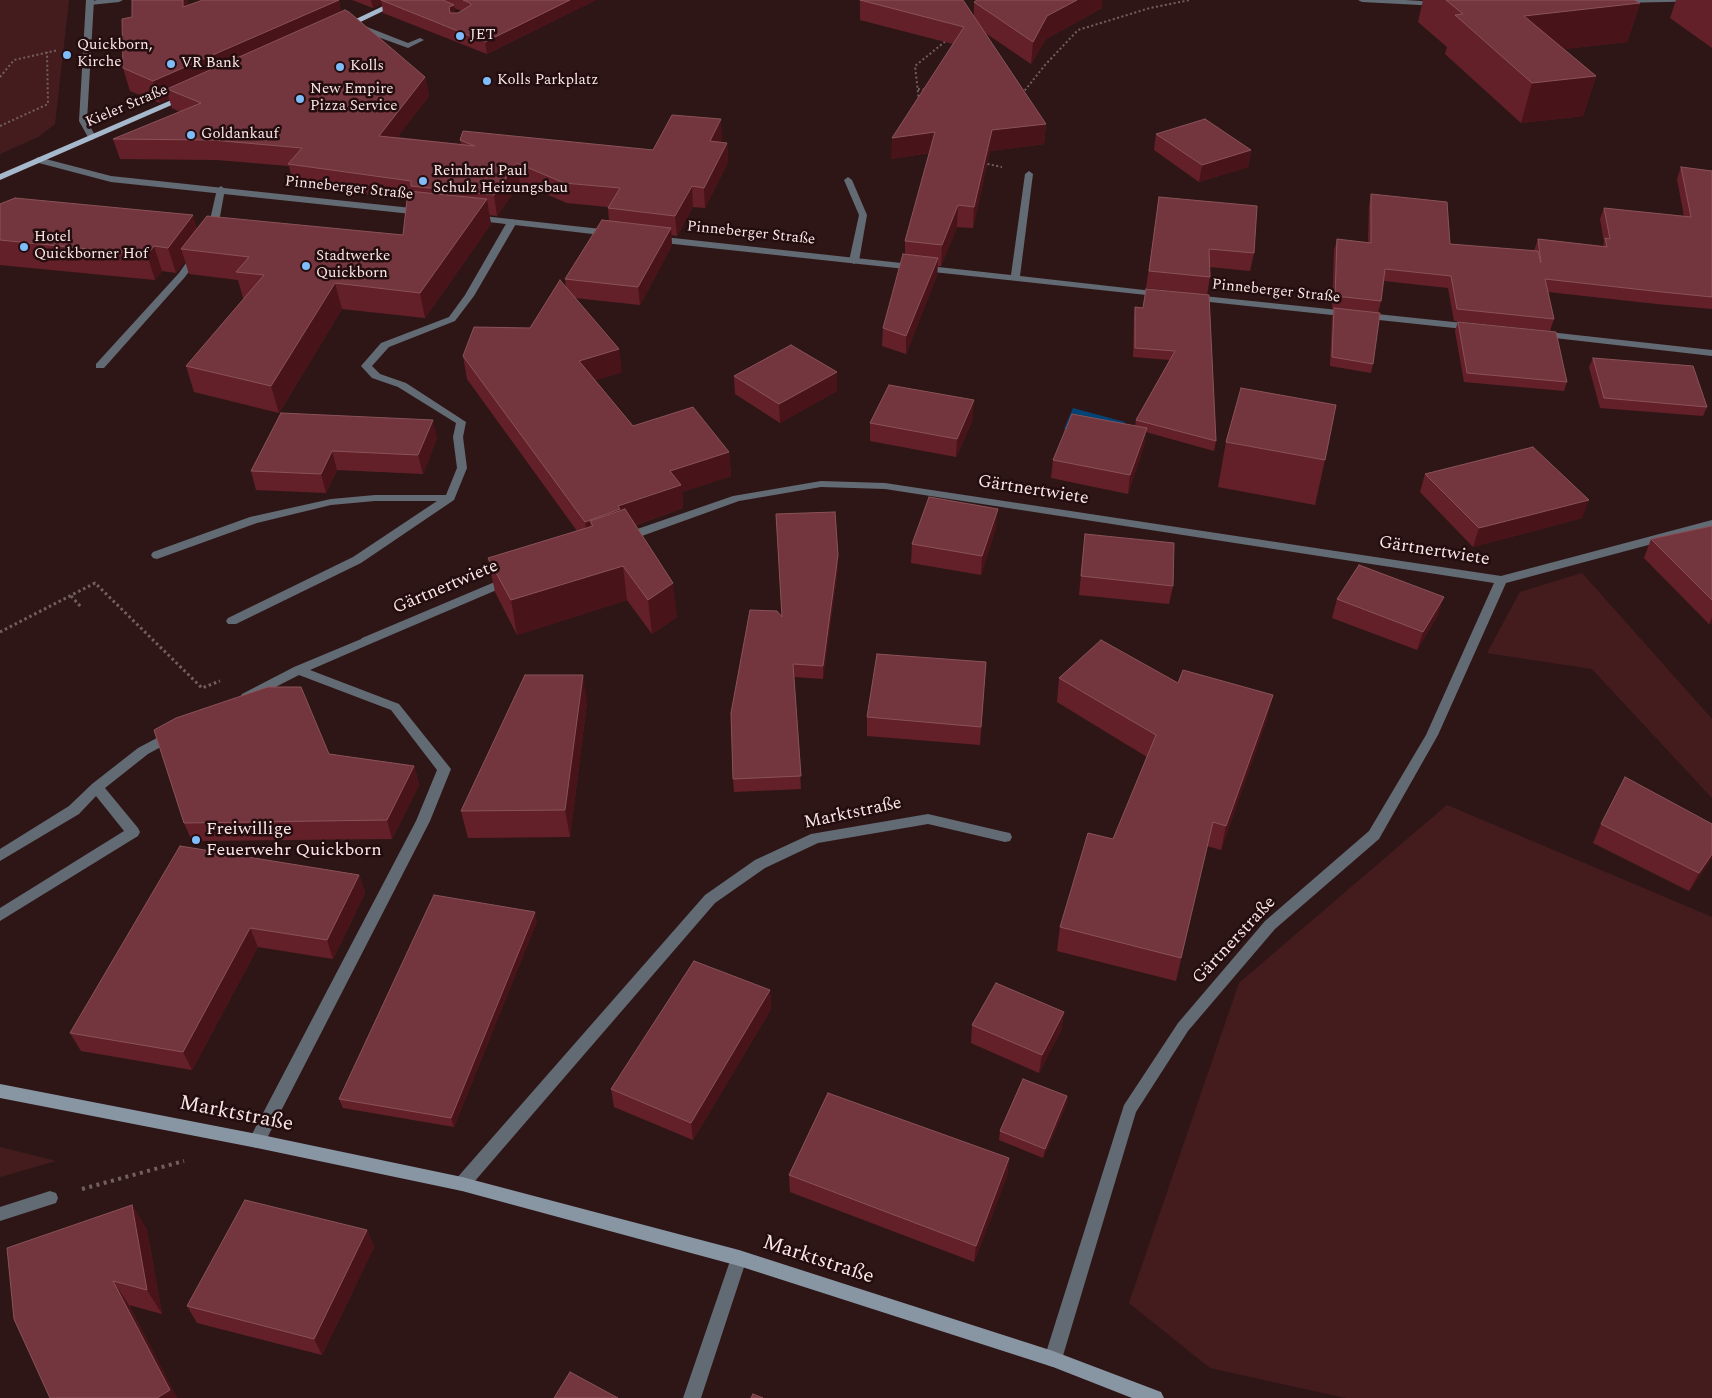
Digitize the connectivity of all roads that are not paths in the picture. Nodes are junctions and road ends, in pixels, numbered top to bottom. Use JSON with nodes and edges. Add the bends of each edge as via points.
{"nodes":[{"id":1,"x":119,"y":0,"type":"edge"},
{"id":2,"x":402,"y":0,"type":"edge"},
{"id":3,"x":1362,"y":0,"type":"edge"},
{"id":4,"x":1709,"y":0,"type":"edge"},
{"id":5,"x":1610,"y":1,"type":"edge"},
{"id":6,"x":90,"y":2,"type":"edge"},
{"id":7,"x":1450,"y":4,"type":"edge"},
{"id":8,"x":350,"y":24,"type":"junction"},
{"id":9,"x":333,"y":31,"type":"edge"},
{"id":10,"x":420,"y":40,"type":"dead end"},
{"id":11,"x":196,"y":92,"type":"edge"},
{"id":12,"x":92,"y":137,"type":"junction"},
{"id":13,"x":38,"y":160,"type":"junction"},
{"id":14,"x":1030,"y":174,"type":"road end"},
{"id":15,"x":0,"y":177,"type":"edge"},
{"id":16,"x":848,"y":180,"type":"dead end"},
{"id":17,"x":222,"y":189,"type":"junction"},
{"id":18,"x":434,"y":214,"type":"edge"},
{"id":19,"x":464,"y":217,"type":"edge"},
{"id":20,"x":512,"y":222,"type":"junction"},
{"id":21,"x":619,"y":234,"type":"edge"},
{"id":22,"x":649,"y":238,"type":"edge"},
{"id":23,"x":854,"y":261,"type":"junction"},
{"id":24,"x":1015,"y":279,"type":"junction"},
{"id":25,"x":1486,"y":329,"type":"edge"},
{"id":26,"x":1526,"y":333,"type":"edge"},
{"id":27,"x":1712,"y":353,"type":"edge"},
{"id":28,"x":100,"y":366,"type":"dead end"},
{"id":29,"x":449,"y":498,"type":"junction"},
{"id":30,"x":1712,"y":524,"type":"edge"},
{"id":31,"x":616,"y":541,"type":"edge"},
{"id":32,"x":157,"y":556,"type":"dead end"},
{"id":33,"x":524,"y":575,"type":"edge"},
{"id":34,"x":1501,"y":580,"type":"junction"},
{"id":35,"x":232,"y":621,"type":"dead end"},
{"id":36,"x":298,"y":670,"type":"junction"},
{"id":37,"x":238,"y":701,"type":"edge"},
{"id":38,"x":186,"y":728,"type":"edge"},
{"id":39,"x":97,"y":787,"type":"junction"},
{"id":40,"x":1005,"y":836,"type":"dead end"},
{"id":41,"x":0,"y":856,"type":"edge"},
{"id":42,"x":0,"y":915,"type":"edge"},
{"id":43,"x":0,"y":1091,"type":"edge"},
{"id":44,"x":257,"y":1140,"type":"junction"},
{"id":45,"x":462,"y":1184,"type":"junction"},
{"id":46,"x":50,"y":1198,"type":"road end"},
{"id":47,"x":0,"y":1214,"type":"edge"},
{"id":48,"x":739,"y":1258,"type":"junction"},
{"id":49,"x":1053,"y":1359,"type":"junction"},
{"id":50,"x":692,"y":1398,"type":"edge"},
{"id":51,"x":1156,"y":1398,"type":"edge"}],
"edges":[{"from":1,"to":6,"type":"street"},
{"from":2,"to":8,"type":"main road"},
{"from":3,"to":7,"type":"street"},
{"from":4,"to":5,"type":"street"},
{"from":6,"to":12,"type":"street","via":[[83,120]]},
{"from":8,"to":9,"type":"main road"},
{"from":8,"to":10,"type":"street","via":[[408,46]]},
{"from":11,"to":12,"type":"main road","name":"Kieler Straße"},
{"from":12,"to":13,"type":"main road","name":"Kieler Straße"},
{"from":13,"to":15,"type":"main road","name":"Kieler Straße"},
{"from":13,"to":17,"type":"street","name":"Pinneberger Straße","via":[[111,179]]},
{"from":14,"to":24,"type":"street"},
{"from":16,"to":23,"type":"street","via":[[863,215]]},
{"from":17,"to":18,"type":"street","name":"Pinneberger Straße"},
{"from":17,"to":28,"type":"street","via":[[214,230],[182,275]]},
{"from":19,"to":20,"type":"street"},
{"from":20,"to":21,"type":"street"},
{"from":20,"to":29,"type":"street","via":[[452,319],[385,345],[366,366],[376,376],[402,385],[461,422],[458,437],[462,468]]},
{"from":22,"to":23,"type":"street","name":"Pinneberger Straße"},
{"from":23,"to":24,"type":"street","name":"Pinneberger Straße"},
{"from":24,"to":25,"type":"street","name":"Pinneberger Straße"},
{"from":26,"to":27,"type":"street"},
{"from":29,"to":32,"type":"street","via":[[331,502],[254,520]]},
{"from":29,"to":35,"type":"street","via":[[357,560]]},
{"from":30,"to":34,"type":"street","name":"Gärtnertwiete"},
{"from":31,"to":34,"type":"street","name":"Gärtnertwiete","via":[[737,498],[821,484],[885,486]]},
{"from":33,"to":36,"type":"street","name":"Gärtnertwiete"},
{"from":34,"to":49,"type":"street","name":"Gärtnerstraße","via":[[1432,735],[1374,836],[1270,925],[1183,1027],[1130,1110]]},
{"from":36,"to":37,"type":"street","name":"Gärtnertwiete"},
{"from":36,"to":44,"type":"street","via":[[395,707],[444,769],[423,821]]},
{"from":38,"to":39,"type":"street","via":[[143,751]]},
{"from":39,"to":41,"type":"street","via":[[74,810]]},
{"from":39,"to":42,"type":"street","via":[[133,832]]},
{"from":40,"to":45,"type":"street","name":"Marktstraße","via":[[928,819],[816,838],[760,864],[710,899]]},
{"from":43,"to":44,"type":"main road","name":"Marktstraße"},
{"from":44,"to":45,"type":"main road","name":"Marktstraße"},
{"from":45,"to":48,"type":"main road","name":"Marktstraße"},
{"from":46,"to":47,"type":"street"},
{"from":48,"to":49,"type":"main road","name":"Marktstraße"},
{"from":48,"to":50,"type":"street"},
{"from":49,"to":51,"type":"main road","name":"Marktstraße"}]}
